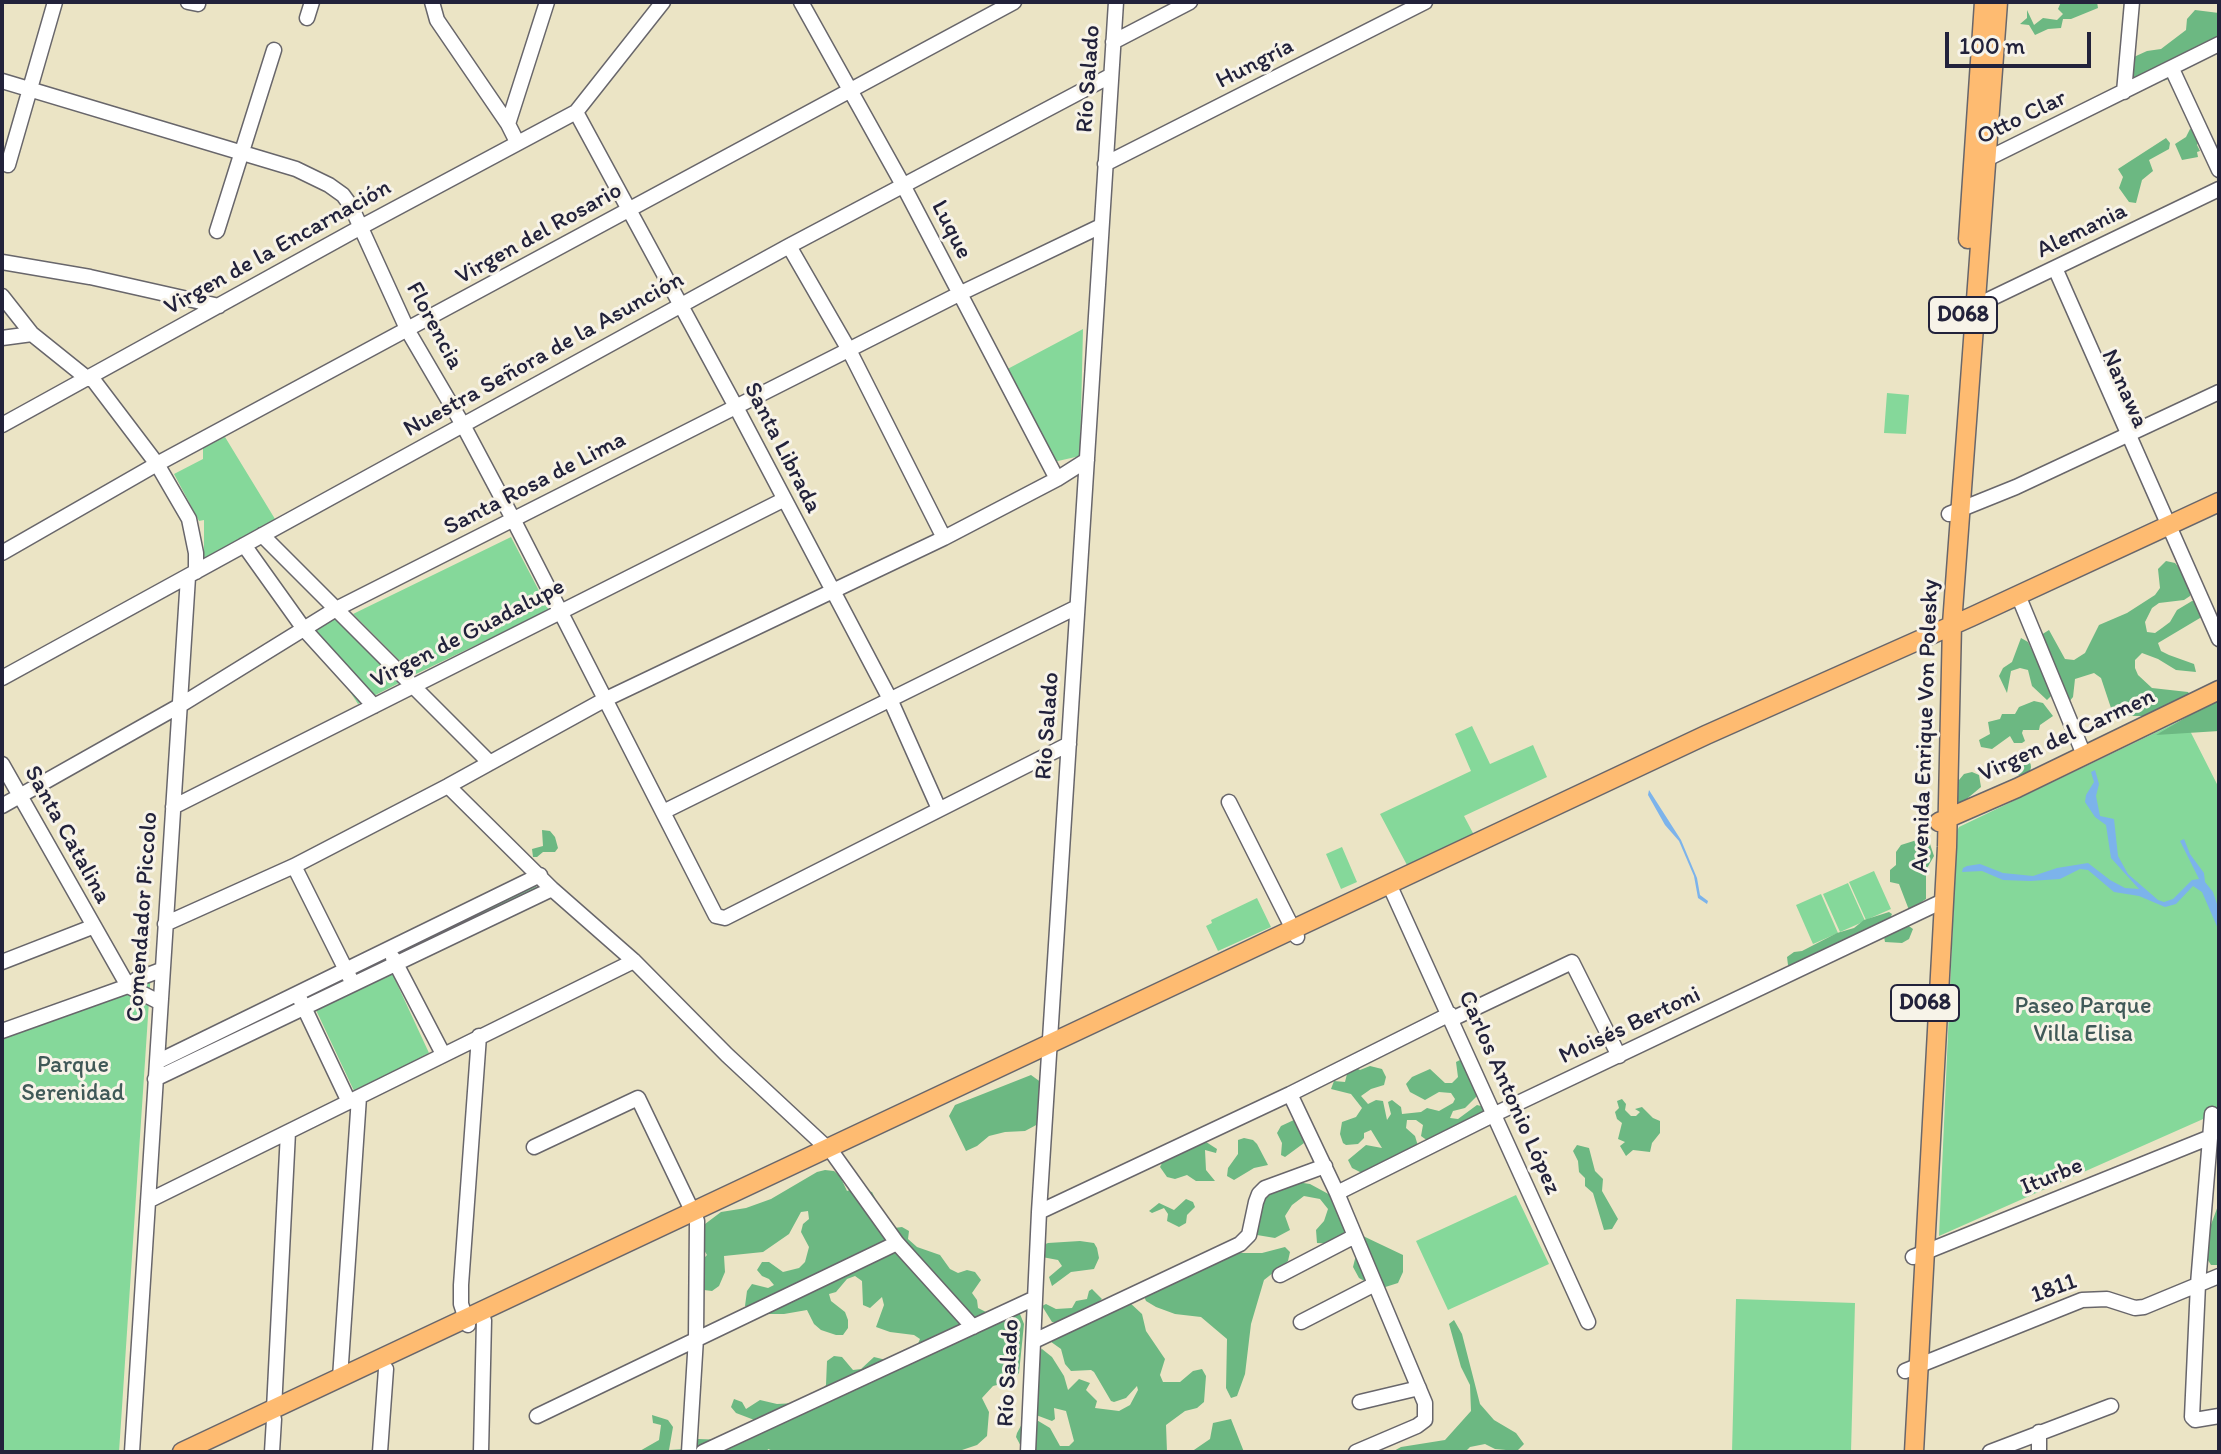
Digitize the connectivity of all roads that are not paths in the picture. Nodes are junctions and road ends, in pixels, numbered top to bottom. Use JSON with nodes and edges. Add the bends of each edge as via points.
{"nodes":[{"id":1,"x":55,"y":2,"type":"edge"},
{"id":2,"x":188,"y":2,"type":"edge"},
{"id":3,"x":198,"y":2,"type":"edge"},
{"id":4,"x":312,"y":2,"type":"edge"},
{"id":5,"x":432,"y":2,"type":"edge"},
{"id":6,"x":547,"y":2,"type":"edge"},
{"id":7,"x":663,"y":2,"type":"edge"},
{"id":8,"x":801,"y":2,"type":"edge"},
{"id":9,"x":1014,"y":2,"type":"edge"},
{"id":10,"x":1116,"y":2,"type":"edge"},
{"id":11,"x":1190,"y":2,"type":"edge"},
{"id":12,"x":1425,"y":2,"type":"edge"},
{"id":13,"x":1984,"y":2,"type":"edge"},
{"id":14,"x":1998,"y":2,"type":"edge"},
{"id":15,"x":2132,"y":2,"type":"edge"},
{"id":16,"x":1402,"y":8,"type":"edge"},
{"id":17,"x":307,"y":18,"type":"dead end"},
{"id":18,"x":1113,"y":42,"type":"junction"},
{"id":19,"x":2219,"y":44,"type":"edge"},
{"id":20,"x":274,"y":50,"type":"dead end"},
{"id":21,"x":2172,"y":69,"type":"junction"},
{"id":22,"x":1110,"y":76,"type":"junction"},
{"id":23,"x":2,"y":81,"type":"edge"},
{"id":24,"x":28,"y":89,"type":"junction"},
{"id":25,"x":849,"y":89,"type":"junction"},
{"id":26,"x":2124,"y":92,"type":"junction"},
{"id":27,"x":576,"y":112,"type":"junction"},
{"id":28,"x":508,"y":124,"type":"junction"},
{"id":29,"x":517,"y":142,"type":"junction"},
{"id":30,"x":241,"y":153,"type":"junction"},
{"id":31,"x":1980,"y":163,"type":"junction"},
{"id":32,"x":1105,"y":164,"type":"junction"},
{"id":33,"x":8,"y":165,"type":"dead end"},
{"id":34,"x":2219,"y":170,"type":"edge"},
{"id":35,"x":903,"y":185,"type":"junction"},
{"id":36,"x":2219,"y":189,"type":"edge"},
{"id":37,"x":630,"y":210,"type":"junction"},
{"id":38,"x":1101,"y":226,"type":"junction"},
{"id":39,"x":361,"y":227,"type":"junction"},
{"id":40,"x":217,"y":231,"type":"dead end"},
{"id":41,"x":789,"y":246,"type":"junction"},
{"id":42,"x":2,"y":262,"type":"edge"},
{"id":43,"x":2051,"y":270,"type":"junction"},
{"id":44,"x":959,"y":294,"type":"junction"},
{"id":45,"x":2,"y":296,"type":"edge"},
{"id":46,"x":681,"y":305,"type":"junction"},
{"id":47,"x":219,"y":306,"type":"junction"},
{"id":48,"x":1968,"y":310,"type":"junction"},
{"id":49,"x":408,"y":331,"type":"junction"},
{"id":50,"x":32,"y":334,"type":"junction"},
{"id":51,"x":2,"y":338,"type":"edge"},
{"id":52,"x":849,"y":350,"type":"junction"},
{"id":53,"x":90,"y":378,"type":"junction"},
{"id":54,"x":2219,"y":392,"type":"edge"},
{"id":55,"x":736,"y":407,"type":"junction"},
{"id":56,"x":2,"y":425,"type":"edge"},
{"id":57,"x":463,"y":425,"type":"junction"},
{"id":58,"x":2124,"y":435,"type":"junction"},
{"id":59,"x":1087,"y":460,"type":"junction"},
{"id":60,"x":157,"y":464,"type":"junction"},
{"id":61,"x":1057,"y":479,"type":"junction"},
{"id":62,"x":783,"y":500,"type":"junction"},
{"id":63,"x":2219,"y":502,"type":"edge"},
{"id":64,"x":1955,"y":512,"type":"junction"},
{"id":65,"x":513,"y":519,"type":"junction"},
{"id":66,"x":2166,"y":522,"type":"junction"},
{"id":67,"x":262,"y":535,"type":"junction"},
{"id":68,"x":944,"y":538,"type":"junction"},
{"id":69,"x":244,"y":545,"type":"junction"},
{"id":70,"x":2,"y":553,"type":"edge"},
{"id":71,"x":192,"y":575,"type":"junction"},
{"id":72,"x":834,"y":593,"type":"junction"},
{"id":73,"x":2018,"y":595,"type":"junction"},
{"id":74,"x":1077,"y":607,"type":"junction"},
{"id":75,"x":336,"y":609,"type":"junction"},
{"id":76,"x":560,"y":612,"type":"junction"},
{"id":77,"x":304,"y":629,"type":"junction"},
{"id":78,"x":1947,"y":630,"type":"junction"},
{"id":79,"x":2219,"y":639,"type":"edge"},
{"id":80,"x":2,"y":678,"type":"edge"},
{"id":81,"x":413,"y":686,"type":"junction"},
{"id":82,"x":2219,"y":690,"type":"edge"},
{"id":83,"x":890,"y":699,"type":"junction"},
{"id":84,"x":604,"y":700,"type":"junction"},
{"id":85,"x":179,"y":706,"type":"junction"},
{"id":86,"x":374,"y":706,"type":"junction"},
{"id":87,"x":1069,"y":744,"type":"junction"},
{"id":88,"x":2084,"y":755,"type":"junction"},
{"id":89,"x":490,"y":763,"type":"junction"},
{"id":90,"x":2,"y":764,"type":"edge"},
{"id":91,"x":448,"y":786,"type":"junction"},
{"id":92,"x":20,"y":796,"type":"junction"},
{"id":93,"x":1229,"y":802,"type":"dead end"},
{"id":94,"x":2,"y":806,"type":"edge"},
{"id":95,"x":173,"y":807,"type":"junction"},
{"id":96,"x":939,"y":809,"type":"junction"},
{"id":97,"x":663,"y":812,"type":"junction"},
{"id":98,"x":1941,"y":821,"type":"junction"},
{"id":99,"x":294,"y":866,"type":"junction"},
{"id":100,"x":540,"y":875,"type":"junction"},
{"id":101,"x":1392,"y":888,"type":"junction"},
{"id":102,"x":552,"y":889,"type":"junction"},
{"id":103,"x":1937,"y":904,"type":"junction"},
{"id":104,"x":165,"y":924,"type":"junction"},
{"id":105,"x":92,"y":927,"type":"junction"},
{"id":106,"x":1295,"y":933,"type":"junction"},
{"id":107,"x":393,"y":957,"type":"junction"},
{"id":108,"x":634,"y":961,"type":"junction"},
{"id":109,"x":2,"y":962,"type":"edge"},
{"id":110,"x":161,"y":970,"type":"junction"},
{"id":111,"x":350,"y":978,"type":"junction"},
{"id":112,"x":128,"y":986,"type":"junction"},
{"id":113,"x":301,"y":1001,"type":"junction"},
{"id":114,"x":159,"y":1002,"type":"junction"},
{"id":115,"x":1451,"y":1017,"type":"junction"},
{"id":116,"x":2,"y":1031,"type":"edge"},
{"id":117,"x":479,"y":1036,"type":"junction"},
{"id":118,"x":1050,"y":1048,"type":"junction"},
{"id":119,"x":443,"y":1054,"type":"junction"},
{"id":120,"x":1619,"y":1056,"type":"junction"},
{"id":121,"x":157,"y":1062,"type":"junction"},
{"id":122,"x":155,"y":1079,"type":"junction"},
{"id":123,"x":1290,"y":1094,"type":"junction"},
{"id":124,"x":354,"y":1099,"type":"junction"},
{"id":125,"x":1495,"y":1114,"type":"junction"},
{"id":126,"x":2212,"y":1114,"type":"dead end"},
{"id":127,"x":288,"y":1132,"type":"junction"},
{"id":128,"x":2208,"y":1138,"type":"junction"},
{"id":129,"x":534,"y":1147,"type":"dead end"},
{"id":130,"x":830,"y":1151,"type":"junction"},
{"id":131,"x":1325,"y":1166,"type":"junction"},
{"id":132,"x":1337,"y":1193,"type":"junction"},
{"id":133,"x":148,"y":1201,"type":"junction"},
{"id":134,"x":1039,"y":1212,"type":"junction"},
{"id":135,"x":694,"y":1216,"type":"junction"},
{"id":136,"x":1355,"y":1236,"type":"junction"},
{"id":137,"x":897,"y":1243,"type":"junction"},
{"id":138,"x":1918,"y":1255,"type":"junction"},
{"id":139,"x":1280,"y":1275,"type":"dead end"},
{"id":140,"x":2219,"y":1276,"type":"edge"},
{"id":141,"x":1375,"y":1284,"type":"junction"},
{"id":142,"x":2198,"y":1284,"type":"junction"},
{"id":143,"x":1035,"y":1298,"type":"junction"},
{"id":144,"x":473,"y":1322,"type":"junction"},
{"id":145,"x":1301,"y":1322,"type":"dead end"},
{"id":146,"x":1588,"y":1322,"type":"dead end"},
{"id":147,"x":973,"y":1327,"type":"junction"},
{"id":148,"x":696,"y":1338,"type":"junction"},
{"id":149,"x":1034,"y":1341,"type":"junction"},
{"id":150,"x":386,"y":1369,"type":"junction"},
{"id":151,"x":1912,"y":1369,"type":"junction"},
{"id":152,"x":340,"y":1378,"type":"junction"},
{"id":153,"x":1419,"y":1388,"type":"junction"},
{"id":154,"x":1360,"y":1402,"type":"dead end"},
{"id":155,"x":2111,"y":1406,"type":"dead end"},
{"id":156,"x":274,"y":1414,"type":"junction"},
{"id":157,"x":537,"y":1416,"type":"dead end"},
{"id":158,"x":2219,"y":1416,"type":"edge"},
{"id":159,"x":2039,"y":1432,"type":"junction"},
{"id":160,"x":132,"y":1452,"type":"edge"},
{"id":161,"x":182,"y":1452,"type":"edge"},
{"id":162,"x":205,"y":1452,"type":"edge"},
{"id":163,"x":272,"y":1452,"type":"edge"},
{"id":164,"x":380,"y":1452,"type":"edge"},
{"id":165,"x":481,"y":1452,"type":"edge"},
{"id":166,"x":689,"y":1452,"type":"edge"},
{"id":167,"x":703,"y":1452,"type":"edge"},
{"id":168,"x":1028,"y":1452,"type":"edge"},
{"id":169,"x":1356,"y":1452,"type":"edge"},
{"id":170,"x":1902,"y":1452,"type":"edge"},
{"id":171,"x":1914,"y":1452,"type":"edge"},
{"id":172,"x":1990,"y":1452,"type":"edge"},
{"id":173,"x":2039,"y":1452,"type":"edge"}],
"edges":[{"from":1,"to":24,"type":"street"},
{"from":2,"to":3,"type":"street"},
{"from":4,"to":17,"type":"street"},
{"from":5,"to":28,"type":"street","via":[[437,20]]},
{"from":6,"to":28,"type":"street"},
{"from":7,"to":27,"type":"street"},
{"from":8,"to":25,"type":"street","name":"Luque"},
{"from":9,"to":25,"type":"street","name":"Virgen del Rosario"},
{"from":10,"to":18,"type":"street","name":"Río Salado"},
{"from":11,"to":18,"type":"street"},
{"from":12,"to":16,"type":"street","name":"Hungría"},
{"from":13,"to":31,"type":"main road","name":"Avenida Enrique Von Polesky","number":"D068"},
{"from":14,"to":31,"type":"main road","name":"Avenida Enrique Von Polesky","number":"D068"},
{"from":15,"to":26,"type":"street"},
{"from":16,"to":32,"type":"street","name":"Hungría"},
{"from":18,"to":22,"type":"street","name":"Río Salado"},
{"from":19,"to":21,"type":"street","name":"Otto Clar"},
{"from":20,"to":30,"type":"street"},
{"from":21,"to":26,"type":"street","name":"Otto Clar"},
{"from":21,"to":34,"type":"street"},
{"from":22,"to":32,"type":"street","name":"Río Salado"},
{"from":22,"to":35,"type":"street","name":"Nuestra Señora de la Asunción"},
{"from":23,"to":24,"type":"street","name":"Florencia"},
{"from":24,"to":30,"type":"street","name":"Florencia"},
{"from":24,"to":33,"type":"street"},
{"from":25,"to":35,"type":"street","name":"Luque"},
{"from":25,"to":37,"type":"street","name":"Virgen del Rosario"},
{"from":26,"to":31,"type":"street","name":"Otto Clar"},
{"from":27,"to":29,"type":"street","name":"Virgen de la Encarnación"},
{"from":27,"to":37,"type":"street","name":"Santa Librada"},
{"from":28,"to":29,"type":"street"},
{"from":29,"to":39,"type":"street","name":"Virgen de la Encarnación"},
{"from":30,"to":39,"type":"street","name":"Florencia","via":[[329,185],[351,206]]},
{"from":30,"to":40,"type":"street"},
{"from":31,"to":48,"type":"main road","name":"Avenida Enrique Von Polesky","number":"D068"},
{"from":32,"to":38,"type":"street","name":"Río Salado"},
{"from":35,"to":41,"type":"street","name":"Nuestra Señora de la Asunción"},
{"from":35,"to":44,"type":"street","name":"Luque"},
{"from":36,"to":43,"type":"street","name":"Alemania"},
{"from":37,"to":46,"type":"street","name":"Santa Librada"},
{"from":37,"to":49,"type":"street","name":"Virgen del Rosario"},
{"from":38,"to":44,"type":"street","name":"Santa Rosa de Lima"},
{"from":38,"to":59,"type":"street","name":"Río Salado"},
{"from":39,"to":47,"type":"street","name":"Virgen de la Encarnación"},
{"from":39,"to":49,"type":"street","name":"Florencia"},
{"from":41,"to":46,"type":"street","name":"Nuestra Señora de la Asunción"},
{"from":41,"to":52,"type":"street"},
{"from":42,"to":47,"type":"street"},
{"from":43,"to":48,"type":"street","name":"Alemania"},
{"from":43,"to":58,"type":"street","name":"Nanawa"},
{"from":44,"to":52,"type":"street","name":"Santa Rosa de Lima"},
{"from":44,"to":61,"type":"street","name":"Luque"},
{"from":45,"to":50,"type":"street","name":"Comendador Piccolo"},
{"from":46,"to":55,"type":"street","name":"Santa Librada"},
{"from":46,"to":57,"type":"street","name":"Nuestra Señora de la Asunción"},
{"from":47,"to":53,"type":"street","name":"Virgen de la Encarnación"},
{"from":48,"to":64,"type":"main road","name":"Avenida Enrique Von Polesky","number":"D068"},
{"from":49,"to":57,"type":"street","name":"Florencia"},
{"from":49,"to":60,"type":"street","name":"Virgen del Rosario"},
{"from":50,"to":51,"type":"street"},
{"from":50,"to":53,"type":"street","name":"Comendador Piccolo"},
{"from":52,"to":55,"type":"street","name":"Santa Rosa de Lima"},
{"from":52,"to":68,"type":"street"},
{"from":53,"to":56,"type":"street","name":"Virgen de la Encarnación"},
{"from":53,"to":60,"type":"street","name":"Comendador Piccolo"},
{"from":54,"to":58,"type":"street"},
{"from":55,"to":62,"type":"street","name":"Santa Librada"},
{"from":55,"to":65,"type":"street","name":"Santa Rosa de Lima"},
{"from":57,"to":65,"type":"street","name":"Florencia"},
{"from":57,"to":67,"type":"street","name":"Nuestra Señora de la Asunción"},
{"from":58,"to":64,"type":"street"},
{"from":58,"to":66,"type":"street","name":"Nanawa","via":[[2157,514]]},
{"from":59,"to":61,"type":"street"},
{"from":59,"to":74,"type":"street","name":"Río Salado"},
{"from":60,"to":70,"type":"street","name":"Virgen del Rosario"},
{"from":60,"to":71,"type":"street","name":"Comendador Piccolo","via":[[189,519]]},
{"from":61,"to":68,"type":"street"},
{"from":62,"to":72,"type":"street","name":"Santa Librada"},
{"from":62,"to":76,"type":"street","name":"Virgen de Guadalupe"},
{"from":63,"to":66,"type":"main road"},
{"from":64,"to":78,"type":"main road","name":"Avenida Enrique Von Polesky","number":"D068"},
{"from":65,"to":75,"type":"street","name":"Santa Rosa de Lima"},
{"from":65,"to":76,"type":"street","name":"Florencia"},
{"from":66,"to":73,"type":"main road"},
{"from":66,"to":79,"type":"street","name":"Nanawa"},
{"from":67,"to":69,"type":"street","name":"Nuestra Señora de la Asunción"},
{"from":67,"to":75,"type":"street"},
{"from":68,"to":72,"type":"street"},
{"from":69,"to":71,"type":"street","name":"Nuestra Señora de la Asunción"},
{"from":69,"to":77,"type":"street"},
{"from":71,"to":80,"type":"street","name":"Nuestra Señora de la Asunción"},
{"from":71,"to":85,"type":"street","name":"Comendador Piccolo"},
{"from":72,"to":83,"type":"street","name":"Santa Librada"},
{"from":72,"to":84,"type":"street"},
{"from":73,"to":78,"type":"main road"},
{"from":73,"to":88,"type":"street"},
{"from":74,"to":83,"type":"street"},
{"from":74,"to":87,"type":"street","name":"Río Salado"},
{"from":75,"to":77,"type":"street","name":"Santa Rosa de Lima"},
{"from":75,"to":81,"type":"street"},
{"from":76,"to":81,"type":"street","name":"Virgen de Guadalupe"},
{"from":76,"to":84,"type":"street","name":"Florencia"},
{"from":77,"to":85,"type":"street","name":"Santa Rosa de Lima"},
{"from":77,"to":86,"type":"street"},
{"from":78,"to":98,"type":"main road","name":"Avenida Enrique Von Polesky","number":"D068"},
{"from":78,"to":101,"type":"main road"},
{"from":81,"to":86,"type":"street","name":"Virgen de Guadalupe"},
{"from":81,"to":89,"type":"street"},
{"from":82,"to":88,"type":"main road","name":"Virgen del Carmen"},
{"from":83,"to":96,"type":"street","name":"Santa Librada"},
{"from":83,"to":97,"type":"street"},
{"from":84,"to":89,"type":"street"},
{"from":84,"to":97,"type":"street","name":"Florencia"},
{"from":85,"to":92,"type":"street","name":"Santa Rosa de Lima"},
{"from":85,"to":95,"type":"street","name":"Comendador Piccolo"},
{"from":86,"to":95,"type":"street","name":"Virgen de Guadalupe"},
{"from":87,"to":96,"type":"street"},
{"from":87,"to":118,"type":"street","name":"Río Salado"},
{"from":88,"to":98,"type":"main road","name":"Virgen del Carmen"},
{"from":89,"to":91,"type":"street"},
{"from":90,"to":92,"type":"street","name":"Santa Catalina"},
{"from":91,"to":99,"type":"street"},
{"from":91,"to":100,"type":"street"},
{"from":92,"to":94,"type":"street","name":"Santa Rosa de Lima"},
{"from":92,"to":105,"type":"street","name":"Santa Catalina"},
{"from":93,"to":106,"type":"street"},
{"from":95,"to":104,"type":"street","name":"Comendador Piccolo"},
{"from":96,"to":97,"type":"street","name":"Florencia","via":[[725,918],[711,909]]},
{"from":98,"to":103,"type":"main road","name":"Avenida Enrique Von Polesky","number":"D068"},
{"from":99,"to":104,"type":"street"},
{"from":99,"to":111,"type":"street"},
{"from":100,"to":102,"type":"street"},
{"from":100,"to":107,"type":"street"},
{"from":101,"to":106,"type":"main road"},
{"from":101,"to":115,"type":"street","name":"Carlos Antonio López"},
{"from":102,"to":107,"type":"street"},
{"from":102,"to":108,"type":"street"},
{"from":103,"to":120,"type":"street","name":"Moisés Bertoni"},
{"from":103,"to":138,"type":"main road","name":"Avenida Enrique Von Polesky","number":"D068"},
{"from":104,"to":110,"type":"street","name":"Comendador Piccolo"},
{"from":105,"to":109,"type":"street","name":"Santa Catalina"},
{"from":105,"to":112,"type":"street"},
{"from":106,"to":118,"type":"main road"},
{"from":107,"to":111,"type":"street"},
{"from":107,"to":119,"type":"street"},
{"from":108,"to":117,"type":"street"},
{"from":108,"to":130,"type":"street"},
{"from":110,"to":112,"type":"street"},
{"from":110,"to":114,"type":"street","name":"Comendador Piccolo"},
{"from":111,"to":113,"type":"street"},
{"from":112,"to":114,"type":"street"},
{"from":112,"to":116,"type":"street"},
{"from":113,"to":121,"type":"street"},
{"from":113,"to":122,"type":"street"},
{"from":113,"to":124,"type":"street"},
{"from":114,"to":121,"type":"street","name":"Comendador Piccolo"},
{"from":115,"to":120,"type":"street","via":[[1572,962]]},
{"from":115,"to":123,"type":"street"},
{"from":115,"to":125,"type":"street","name":"Carlos Antonio López"},
{"from":117,"to":119,"type":"street"},
{"from":117,"to":144,"type":"street","via":[[461,1285],[461,1304]]},
{"from":118,"to":130,"type":"main road"},
{"from":118,"to":134,"type":"street","name":"Río Salado"},
{"from":119,"to":124,"type":"street"},
{"from":120,"to":125,"type":"street","name":"Moisés Bertoni"},
{"from":121,"to":122,"type":"street","name":"Comendador Piccolo"},
{"from":122,"to":133,"type":"street","name":"Comendador Piccolo"},
{"from":123,"to":131,"type":"street"},
{"from":123,"to":134,"type":"street"},
{"from":124,"to":127,"type":"street"},
{"from":124,"to":152,"type":"street"},
{"from":125,"to":132,"type":"street","name":"Moisés Bertoni"},
{"from":125,"to":146,"type":"street","name":"Carlos Antonio López"},
{"from":126,"to":128,"type":"street"},
{"from":127,"to":133,"type":"street"},
{"from":127,"to":156,"type":"street"},
{"from":128,"to":138,"type":"street","name":"Iturbe"},
{"from":128,"to":142,"type":"street"},
{"from":129,"to":135,"type":"street","via":[[638,1098]]},
{"from":130,"to":135,"type":"main road"},
{"from":130,"to":137,"type":"street"},
{"from":131,"to":132,"type":"street"},
{"from":131,"to":149,"type":"street","via":[[1265,1188],[1249,1235],[1240,1244]]},
{"from":132,"to":136,"type":"street"},
{"from":133,"to":160,"type":"street","name":"Comendador Piccolo"},
{"from":134,"to":143,"type":"street","name":"Río Salado"},
{"from":135,"to":144,"type":"main road"},
{"from":135,"to":148,"type":"street"},
{"from":136,"to":139,"type":"street"},
{"from":136,"to":141,"type":"street"},
{"from":137,"to":147,"type":"street"},
{"from":137,"to":148,"type":"street"},
{"from":138,"to":151,"type":"main road","name":"Avenida Enrique Von Polesky","number":"D068"},
{"from":140,"to":142,"type":"street","name":"1811"},
{"from":141,"to":145,"type":"street"},
{"from":141,"to":153,"type":"street"},
{"from":142,"to":151,"type":"street","name":"1811","via":[[2144,1307],[2082,1300]]},
{"from":142,"to":158,"type":"street","via":[[2192,1417]]},
{"from":143,"to":147,"type":"street"},
{"from":143,"to":149,"type":"street","name":"Río Salado"},
{"from":144,"to":150,"type":"main road"},
{"from":144,"to":152,"type":"main road"},
{"from":144,"to":165,"type":"street"},
{"from":147,"to":167,"type":"street"},
{"from":148,"to":157,"type":"street"},
{"from":148,"to":166,"type":"street"},
{"from":149,"to":168,"type":"street","name":"Río Salado"},
{"from":150,"to":156,"type":"main road"},
{"from":150,"to":164,"type":"street"},
{"from":151,"to":170,"type":"main road","name":"Avenida Enrique Von Polesky","number":"D068"},
{"from":151,"to":171,"type":"main road","name":"Avenida Enrique Von Polesky","number":"D068"},
{"from":152,"to":156,"type":"main road"},
{"from":153,"to":154,"type":"street"},
{"from":153,"to":169,"type":"street","via":[[1425,1420]]},
{"from":155,"to":159,"type":"street"},
{"from":156,"to":161,"type":"main road"},
{"from":156,"to":162,"type":"main road"},
{"from":156,"to":163,"type":"street"},
{"from":159,"to":172,"type":"street"},
{"from":159,"to":173,"type":"street"}]}
